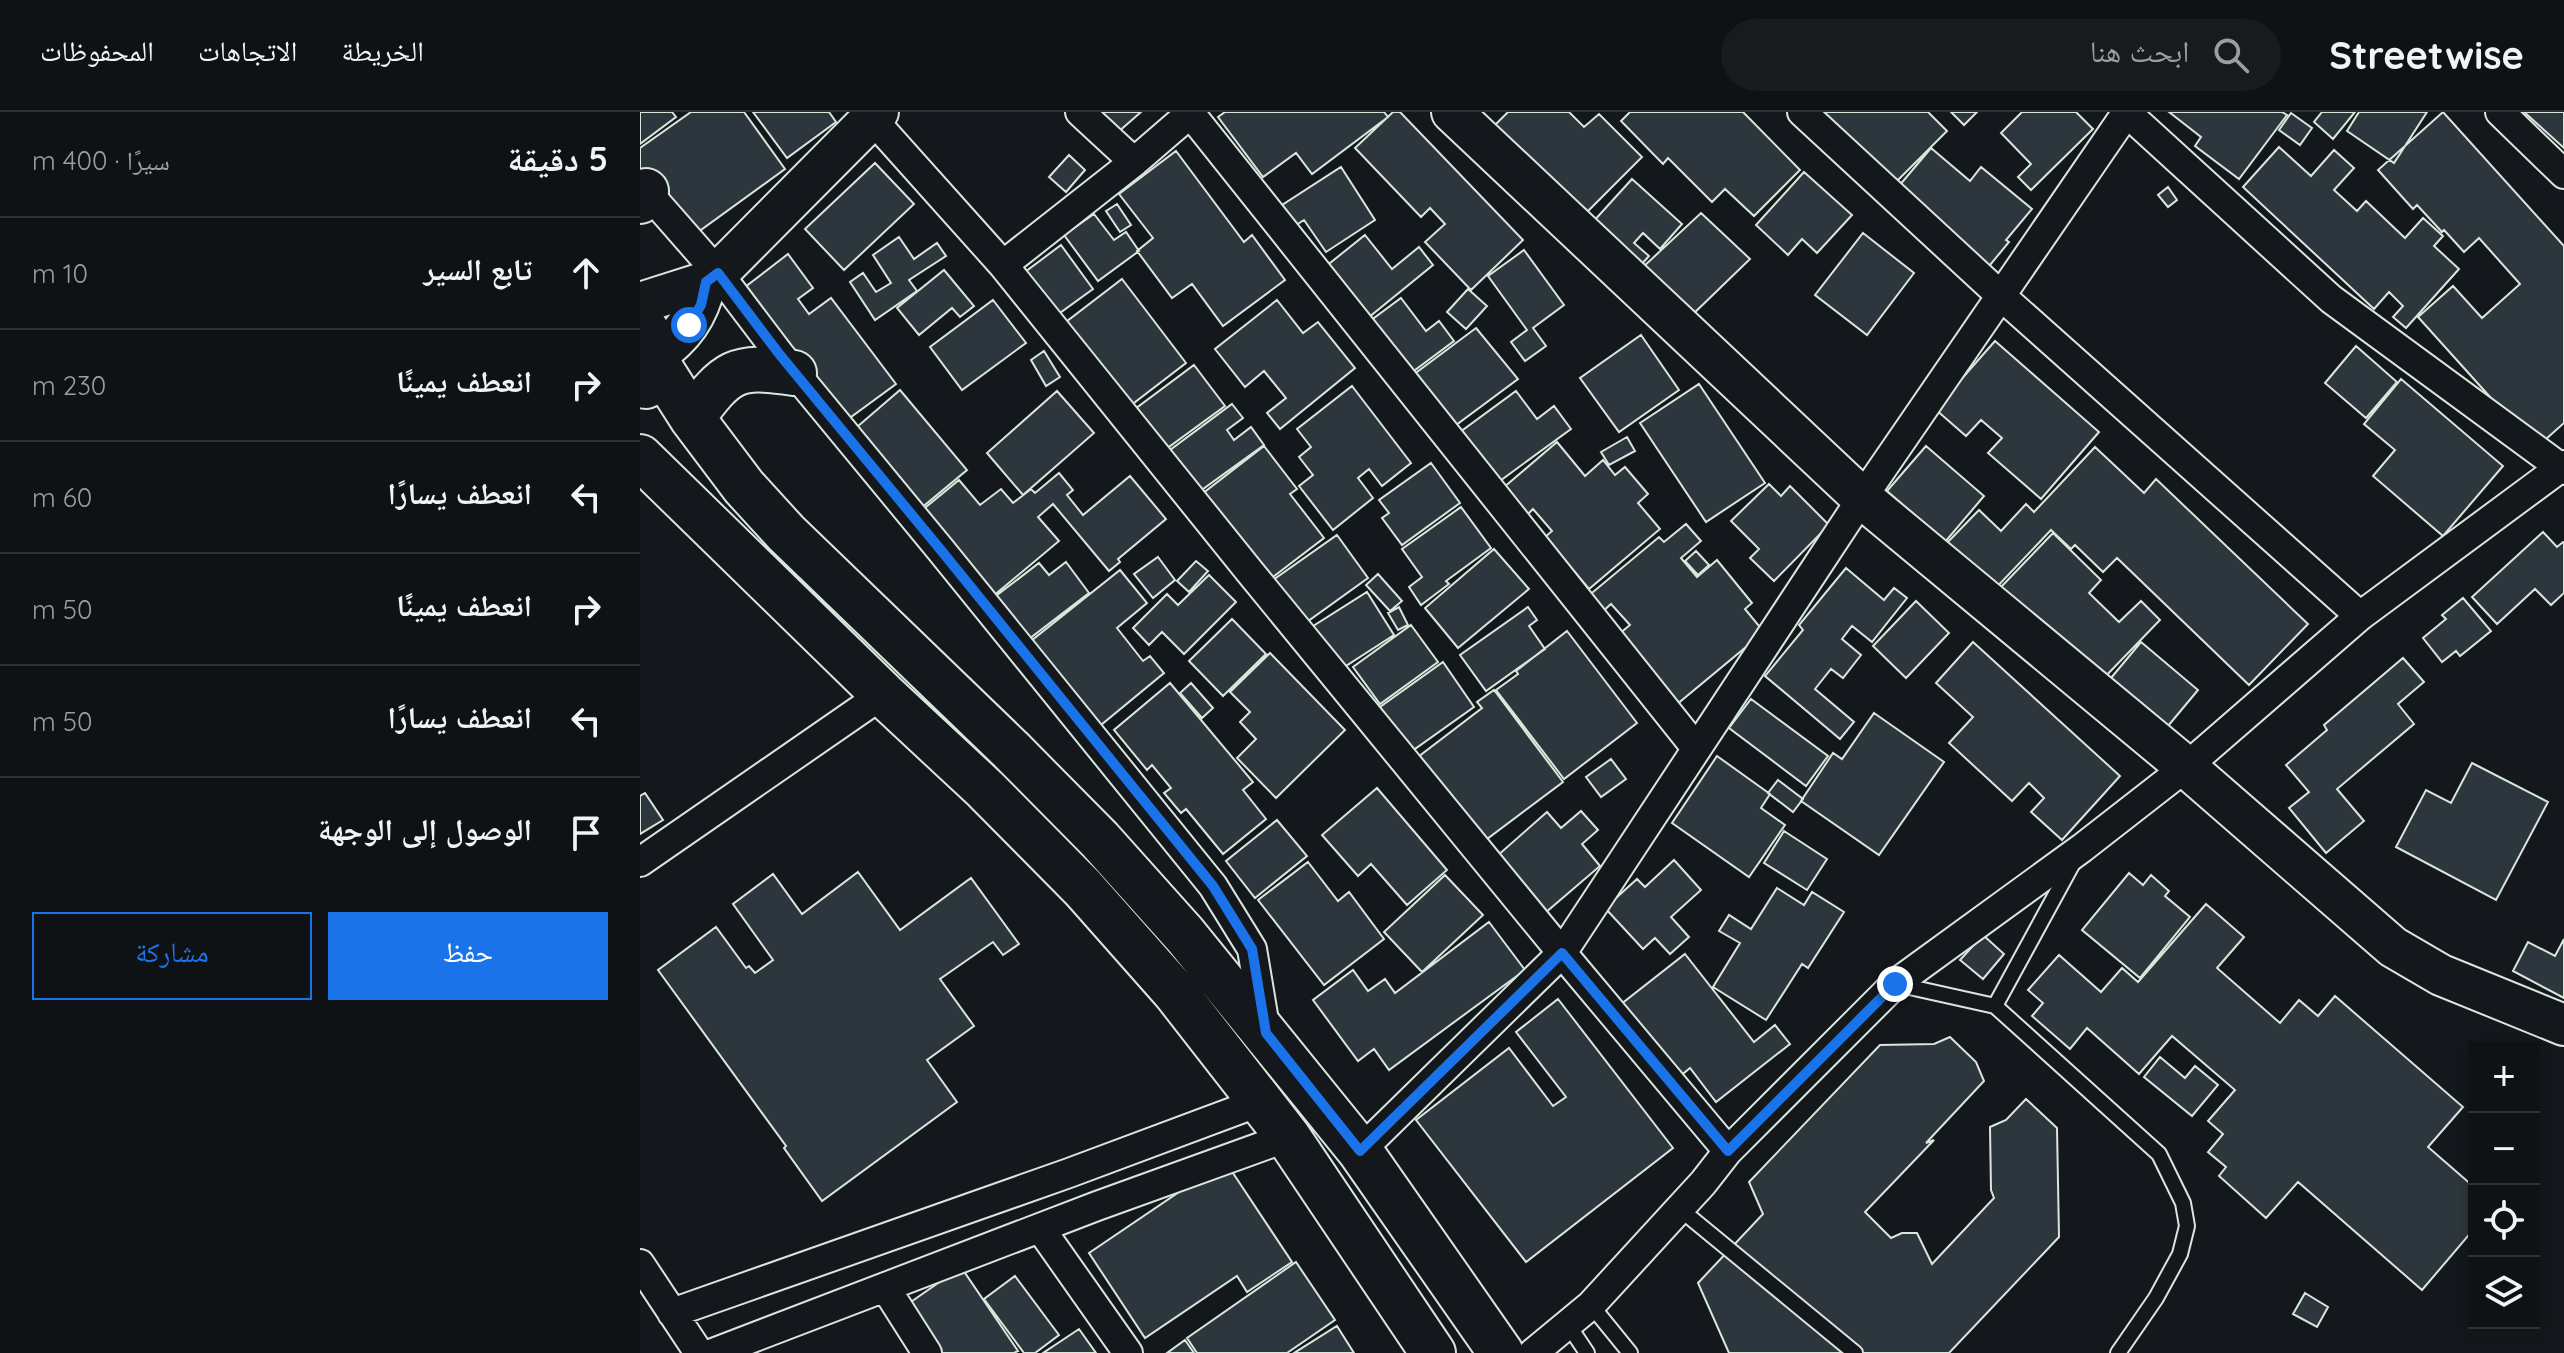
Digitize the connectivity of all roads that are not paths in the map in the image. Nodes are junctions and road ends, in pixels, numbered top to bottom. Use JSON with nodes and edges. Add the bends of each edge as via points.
{"nodes":[{"id":1,"x":1080,"y":112,"type":"edge"},
{"id":2,"x":1452,"y":112,"type":"edge"},
{"id":3,"x":1802,"y":112,"type":"edge"},
{"id":4,"x":2127,"y":112,"type":"edge"},
{"id":5,"x":2500,"y":112,"type":"edge"},
{"id":6,"x":1191,"y":113,"type":"edge"},
{"id":7,"x":872,"y":114,"type":"edge"},
{"id":8,"x":1134,"y":162,"type":"junction"},
{"id":9,"x":2564,"y":174,"type":"edge"},
{"id":10,"x":642,"y":192,"type":"edge"},
{"id":11,"x":1003,"y":265,"type":"junction"},
{"id":12,"x":712,"y":277,"type":"junction"},
{"id":13,"x":2000,"y":295,"type":"junction"},
{"id":14,"x":640,"y":303,"type":"edge"},
{"id":15,"x":647,"y":358,"type":"edge"},
{"id":16,"x":794,"y":373,"type":"junction"},
{"id":17,"x":692,"y":418,"type":"junction"},
{"id":18,"x":640,"y":457,"type":"edge"},
{"id":19,"x":2563,"y":467,"type":"edge"},
{"id":20,"x":1862,"y":498,"type":"junction"},
{"id":21,"x":2360,"y":616,"type":"junction"},
{"id":22,"x":883,"y":694,"type":"junction"},
{"id":23,"x":1696,"y":748,"type":"junction"},
{"id":24,"x":2186,"y":767,"type":"junction"},
{"id":25,"x":2082,"y":848,"type":"junction"},
{"id":26,"x":640,"y":862,"type":"edge"},
{"id":27,"x":1562,"y":953,"type":"junction"},
{"id":28,"x":1895,"y":984,"type":"junction"},
{"id":29,"x":1995,"y":1006,"type":"junction"},
{"id":30,"x":2564,"y":1025,"type":"edge"},
{"id":31,"x":1266,"y":1033,"type":"junction"},
{"id":32,"x":1262,"y":1101,"type":"junction"},
{"id":33,"x":1288,"y":1137,"type":"junction"},
{"id":34,"x":1360,"y":1151,"type":"junction"},
{"id":35,"x":1728,"y":1151,"type":"junction"},
{"id":36,"x":1680,"y":1209,"type":"junction"},
{"id":37,"x":937,"y":1220,"type":"junction"},
{"id":38,"x":1040,"y":1228,"type":"junction"},
{"id":39,"x":956,"y":1260,"type":"junction"},
{"id":40,"x":640,"y":1264,"type":"edge"},
{"id":41,"x":885,"y":1287,"type":"junction"},
{"id":42,"x":1591,"y":1305,"type":"junction"},
{"id":43,"x":672,"y":1313,"type":"junction"},
{"id":44,"x":1569,"y":1326,"type":"junction"},
{"id":45,"x":699,"y":1353,"type":"edge"},
{"id":46,"x":713,"y":1353,"type":"edge"},
{"id":47,"x":927,"y":1353,"type":"edge"},
{"id":48,"x":1128,"y":1353,"type":"edge"},
{"id":49,"x":1433,"y":1353,"type":"edge"},
{"id":50,"x":1501,"y":1353,"type":"edge"},
{"id":51,"x":1533,"y":1353,"type":"edge"},
{"id":52,"x":1587,"y":1353,"type":"edge"},
{"id":53,"x":1630,"y":1353,"type":"edge"},
{"id":54,"x":1855,"y":1353,"type":"edge"},
{"id":55,"x":2118,"y":1353,"type":"edge"}],
"edges":[{"from":1,"to":8,"type":"street"},
{"from":2,"to":20,"type":"street"},
{"from":3,"to":13,"type":"street"},
{"from":4,"to":13,"type":"street"},
{"from":4,"to":19,"type":"street","via":[[2331,299]]},
{"from":5,"to":9,"type":"street"},
{"from":6,"to":8,"type":"street"},
{"from":6,"to":23,"type":"street"},
{"from":7,"to":11,"type":"street"},
{"from":7,"to":12,"type":"street"},
{"from":8,"to":11,"type":"street"},
{"from":10,"to":12,"type":"street"},
{"from":11,"to":27,"type":"street"},
{"from":12,"to":14,"type":"street"},
{"from":12,"to":15,"type":"street","via":[[689,325],[674,343]]},
{"from":12,"to":16,"type":"street"},
{"from":13,"to":20,"type":"street"},
{"from":13,"to":21,"type":"street"},
{"from":15,"to":17,"type":"main road"},
{"from":16,"to":17,"type":"main road","via":[[734,373],[717,385]]},
{"from":16,"to":31,"type":"street","via":[[1213,886],[1252,949]]},
{"from":17,"to":31,"type":"main road","via":[[786,533],[1100,840]]},
{"from":18,"to":22,"type":"main road"},
{"from":19,"to":21,"type":"street"},
{"from":20,"to":23,"type":"street"},
{"from":20,"to":24,"type":"street"},
{"from":21,"to":24,"type":"street"},
{"from":22,"to":26,"type":"street"},
{"from":22,"to":32,"type":"main road","via":[[1083,888]]},
{"from":23,"to":27,"type":"street"},
{"from":24,"to":25,"type":"street"},
{"from":24,"to":30,"type":"street","via":[[2393,947],[2441,975]]},
{"from":25,"to":28,"type":"street"},
{"from":25,"to":29,"type":"lane"},
{"from":27,"to":34,"type":"street"},
{"from":27,"to":35,"type":"street"},
{"from":28,"to":29,"type":"lane"},
{"from":28,"to":35,"type":"street"},
{"from":29,"to":55,"type":"lane","via":[[2159,1154],[2183,1203],[2187,1226],[2180,1254]]},
{"from":31,"to":34,"type":"main road"},
{"from":32,"to":33,"type":"main road"},
{"from":32,"to":37,"type":"street"},
{"from":33,"to":38,"type":"street"},
{"from":33,"to":49,"type":"main road"},
{"from":34,"to":50,"type":"main road"},
{"from":35,"to":36,"type":"street"},
{"from":36,"to":42,"type":"street"},
{"from":36,"to":54,"type":"lane"},
{"from":37,"to":39,"type":"street"},
{"from":37,"to":43,"type":"street"},
{"from":38,"to":39,"type":"street"},
{"from":38,"to":48,"type":"street"},
{"from":39,"to":41,"type":"street"},
{"from":40,"to":43,"type":"street"},
{"from":41,"to":46,"type":"street"},
{"from":41,"to":47,"type":"street"},
{"from":42,"to":44,"type":"street"},
{"from":42,"to":53,"type":"lane"},
{"from":43,"to":45,"type":"street"},
{"from":44,"to":51,"type":"street"},
{"from":44,"to":52,"type":"lane"}]}
